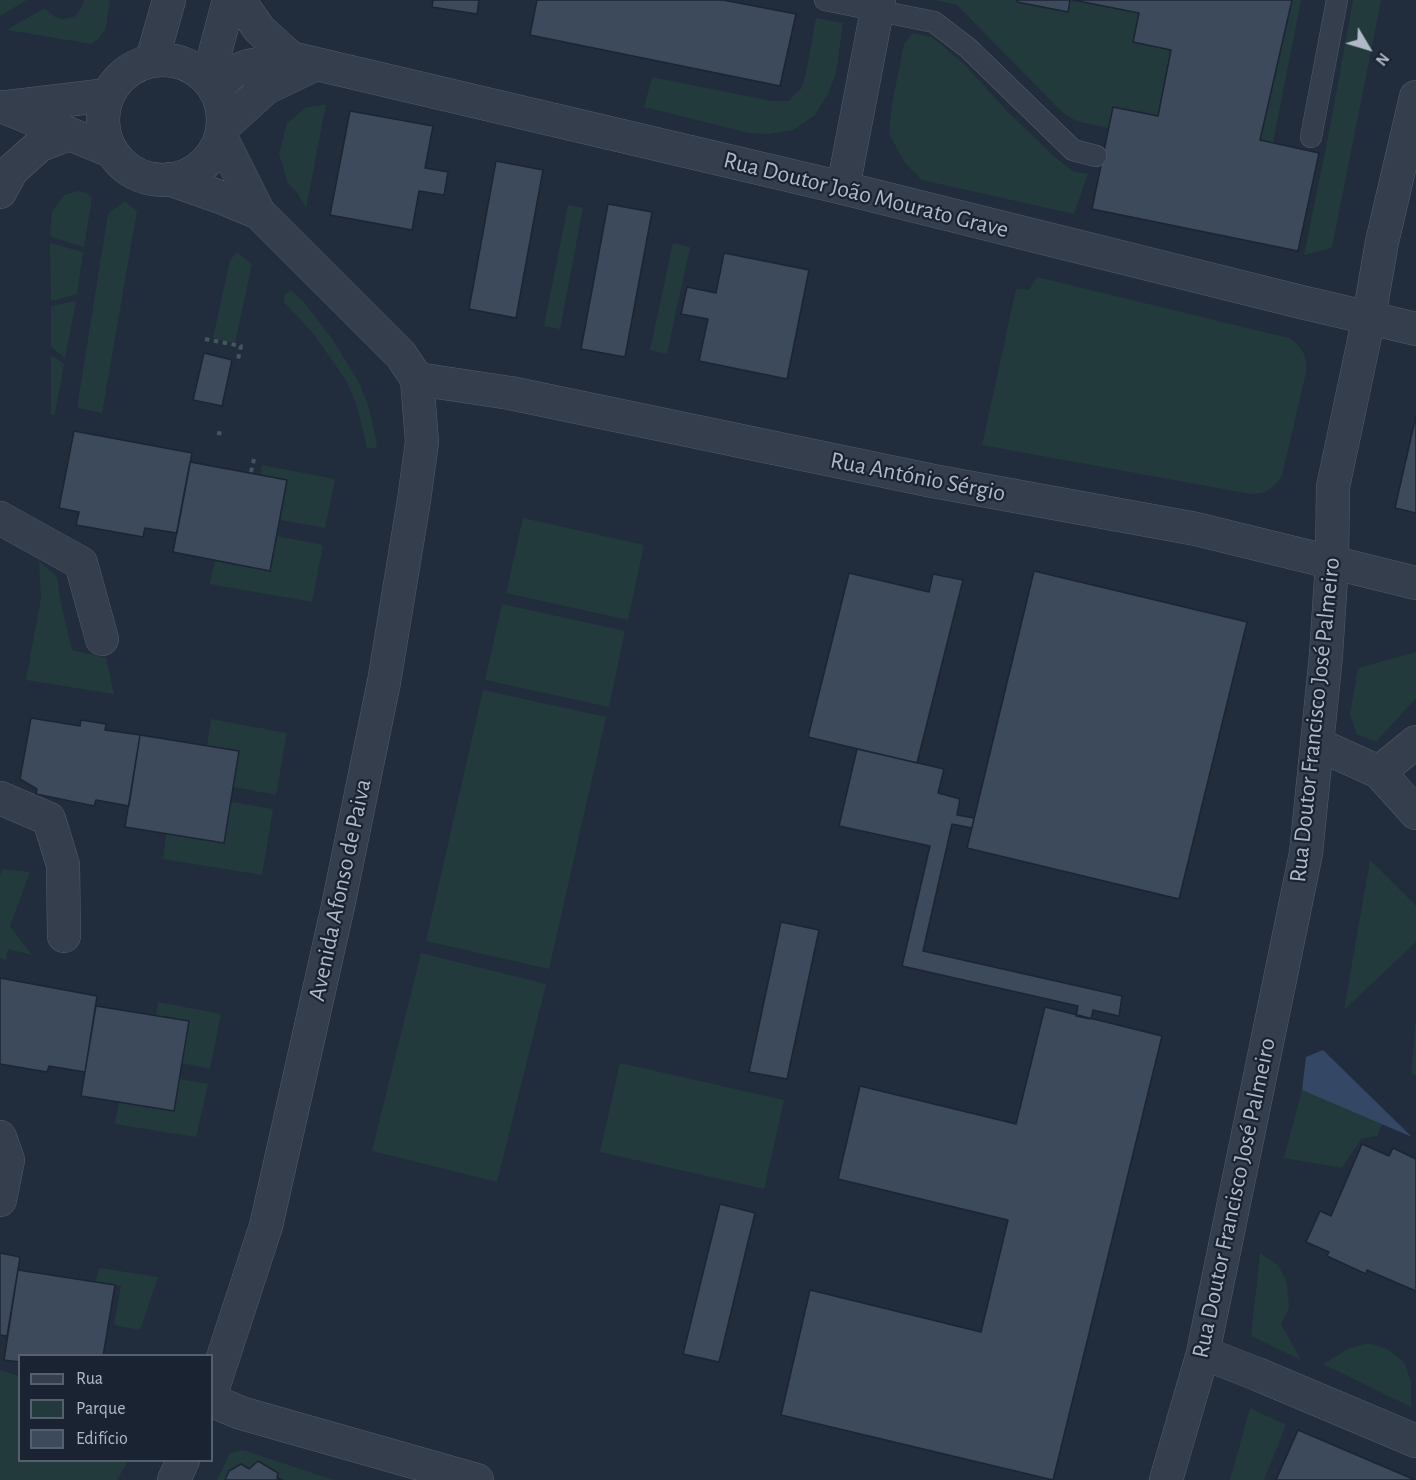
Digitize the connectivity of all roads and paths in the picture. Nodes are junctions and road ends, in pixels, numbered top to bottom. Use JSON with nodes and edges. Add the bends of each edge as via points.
{"nodes":[{"id":1,"x":169,"y":0,"type":"edge"},
{"id":2,"x":230,"y":0,"type":"edge"},
{"id":3,"x":239,"y":0,"type":"edge"},
{"id":4,"x":825,"y":0,"type":"edge"},
{"id":5,"x":1337,"y":0,"type":"edge"},
{"id":6,"x":878,"y":5,"type":"edge"},
{"id":7,"x":152,"y":60,"type":"junction"},
{"id":8,"x":303,"y":61,"type":"junction"},
{"id":9,"x":211,"y":83,"type":"junction"},
{"id":10,"x":108,"y":95,"type":"junction"},
{"id":11,"x":1416,"y":97,"type":"edge"},
{"id":12,"x":2,"y":107,"type":"edge"},
{"id":13,"x":222,"y":132,"type":"junction"},
{"id":14,"x":69,"y":134,"type":"junction"},
{"id":15,"x":1311,"y":137,"type":"dead end"},
{"id":16,"x":111,"y":151,"type":"junction"},
{"id":17,"x":1096,"y":156,"type":"dead end"},
{"id":18,"x":169,"y":179,"type":"junction"},
{"id":19,"x":843,"y":188,"type":"junction"},
{"id":20,"x":0,"y":192,"type":"edge"},
{"id":21,"x":259,"y":213,"type":"junction"},
{"id":22,"x":1369,"y":317,"type":"junction"},
{"id":23,"x":1416,"y":329,"type":"edge"},
{"id":24,"x":205,"y":339,"type":"dead end"},
{"id":25,"x":238,"y":359,"type":"dead end"},
{"id":26,"x":417,"y":379,"type":"junction"},
{"id":27,"x":217,"y":433,"type":"dead end"},
{"id":28,"x":226,"y":435,"type":"dead end"},
{"id":29,"x":254,"y":459,"type":"dead end"},
{"id":30,"x":251,"y":471,"type":"dead end"},
{"id":31,"x":0,"y":518,"type":"edge"},
{"id":32,"x":1332,"y":562,"type":"junction"},
{"id":33,"x":1416,"y":583,"type":"edge"},
{"id":34,"x":102,"y":639,"type":"dead end"},
{"id":35,"x":1416,"y":742,"type":"edge"},
{"id":36,"x":1317,"y":744,"type":"junction"},
{"id":37,"x":1379,"y":772,"type":"junction"},
{"id":38,"x":0,"y":798,"type":"edge"},
{"id":39,"x":1416,"y":813,"type":"edge"},
{"id":40,"x":64,"y":936,"type":"dead end"},
{"id":41,"x":0,"y":1137,"type":"edge"},
{"id":42,"x":0,"y":1200,"type":"edge"},
{"id":43,"x":1203,"y":1353,"type":"junction"},
{"id":44,"x":213,"y":1388,"type":"edge"},
{"id":45,"x":213,"y":1401,"type":"edge"},
{"id":46,"x":1416,"y":1441,"type":"edge"},
{"id":47,"x":183,"y":1462,"type":"edge"},
{"id":48,"x":174,"y":1480,"type":"edge"},
{"id":49,"x":477,"y":1480,"type":"edge"},
{"id":50,"x":1166,"y":1480,"type":"edge"}],
"edges":[{"from":1,"to":7,"type":"street"},
{"from":2,"to":9,"type":"street"},
{"from":3,"to":8,"type":"street","name":"Rua Doutor João Mourato Grave","via":[[259,28]]},
{"from":4,"to":6,"type":"lane"},
{"from":5,"to":15,"type":"lane"},
{"from":6,"to":17,"type":"lane","via":[[934,22],[968,48],[1073,150]]},
{"from":6,"to":19,"type":"street"},
{"from":7,"to":9,"type":"street","via":[[173,60],[192,67]]},
{"from":7,"to":10,"type":"street","via":[[133,67]]},
{"from":8,"to":9,"type":"street","name":"Rua Doutor João Mourato Grave","via":[[248,66]]},
{"from":8,"to":13,"type":"street","via":[[266,88]]},
{"from":8,"to":19,"type":"street","name":"Rua Doutor João Mourato Grave"},
{"from":9,"to":13,"type":"street","via":[[219,96]]},
{"from":10,"to":12,"type":"street"},
{"from":10,"to":16,"type":"street","via":[[103,114],[104,134]]},
{"from":11,"to":22,"type":"street","name":"Rua Doutor Francisco José Palmeiro"},
{"from":12,"to":14,"type":"street"},
{"from":13,"to":18,"type":"street","via":[[211,156],[196,170]]},
{"from":13,"to":21,"type":"street"},
{"from":14,"to":16,"type":"street"},
{"from":14,"to":20,"type":"street","via":[[40,144],[12,170]]},
{"from":16,"to":18,"type":"street","via":[[124,166],[141,176]]},
{"from":18,"to":21,"type":"street"},
{"from":19,"to":22,"type":"street","name":"Rua Doutor João Mourato Grave"},
{"from":21,"to":26,"type":"street","via":[[401,355]]},
{"from":22,"to":23,"type":"street","name":"Rua Doutor João Mourato Grave"},
{"from":22,"to":32,"type":"street","name":"Rua Doutor Francisco José Palmeiro","via":[[1333,487]]},
{"from":24,"to":25,"type":"path","via":[[241,346]]},
{"from":26,"to":32,"type":"street","name":"Rua António Sérgio","via":[[510,393],[933,481],[1196,530]]},
{"from":26,"to":44,"type":"street","name":"Avenida Afonso de Paiva","via":[[422,442],[384,682],[266,1226]]},
{"from":27,"to":28,"type":"path"},
{"from":29,"to":30,"type":"path"},
{"from":31,"to":34,"type":"street","via":[[81,563]]},
{"from":32,"to":33,"type":"street","name":"Rua António Sérgio"},
{"from":32,"to":36,"type":"street","name":"Rua Doutor Francisco José Palmeiro"},
{"from":35,"to":37,"type":"street"},
{"from":36,"to":37,"type":"street"},
{"from":36,"to":43,"type":"street","name":"Rua Doutor Francisco José Palmeiro","via":[[1306,853]]},
{"from":37,"to":39,"type":"street"},
{"from":38,"to":40,"type":"street","via":[[49,819],[63,865]]},
{"from":41,"to":42,"type":"street","via":[[8,1160]]},
{"from":43,"to":46,"type":"street"},
{"from":43,"to":50,"type":"street","name":"Rua Doutor Francisco José Palmeiro"},
{"from":45,"to":49,"type":"street","via":[[241,1413]]},
{"from":47,"to":48,"type":"street"}]}
